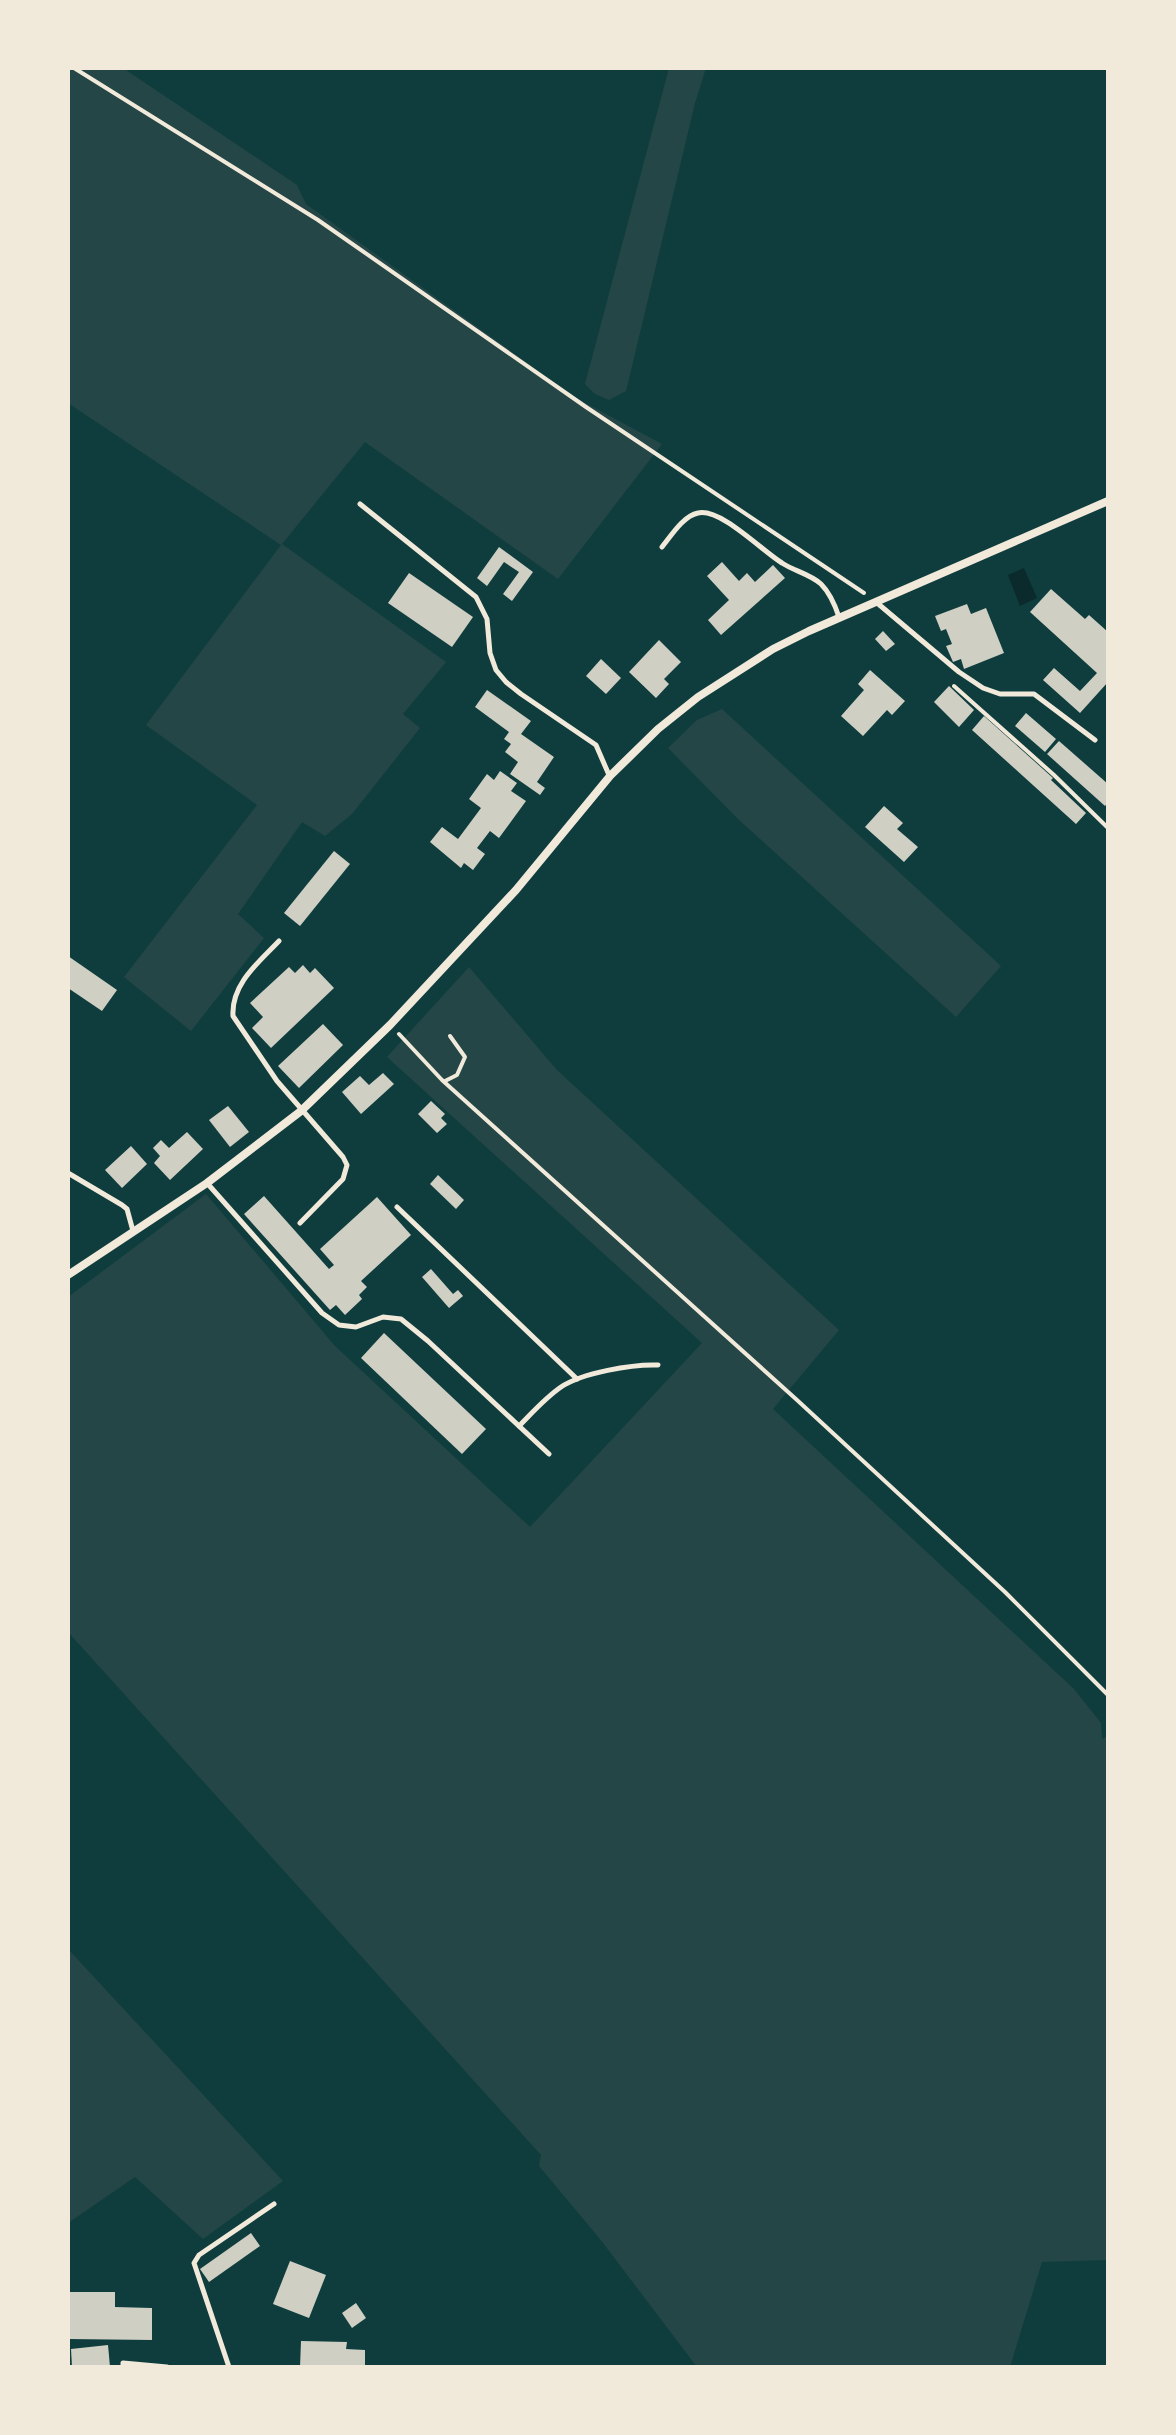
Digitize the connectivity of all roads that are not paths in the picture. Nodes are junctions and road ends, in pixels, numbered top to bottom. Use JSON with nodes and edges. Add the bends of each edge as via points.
{"nodes":[{"id":1,"x":1108,"y":501,"type":"edge"},
{"id":2,"x":360,"y":504,"type":"dead end"},
{"id":3,"x":662,"y":547,"type":"dead end"},
{"id":4,"x":876,"y":601,"type":"junction"},
{"id":5,"x":839,"y":617,"type":"junction"},
{"id":6,"x":1095,"y":740,"type":"dead end"},
{"id":7,"x":610,"y":776,"type":"junction"},
{"id":8,"x":279,"y":941,"type":"dead end"},
{"id":9,"x":301,"y":1111,"type":"junction"},
{"id":10,"x":68,"y":1173,"type":"edge"},
{"id":11,"x":207,"y":1183,"type":"junction"},
{"id":12,"x":397,"y":1207,"type":"dead end"},
{"id":13,"x":300,"y":1223,"type":"dead end"},
{"id":14,"x":133,"y":1231,"type":"junction"},
{"id":15,"x":68,"y":1275,"type":"edge"},
{"id":16,"x":658,"y":1365,"type":"dead end"},
{"id":17,"x":577,"y":1379,"type":"junction"},
{"id":18,"x":519,"y":1426,"type":"junction"},
{"id":19,"x":549,"y":1454,"type":"dead end"},
{"id":20,"x":274,"y":2204,"type":"dead end"},
{"id":21,"x":123,"y":2367,"type":"edge"},
{"id":22,"x":167,"y":2367,"type":"edge"},
{"id":23,"x":229,"y":2367,"type":"edge"}],
"edges":[{"from":1,"to":4,"type":"street"},
{"from":2,"to":7,"type":"lane","via":[[476,597],[487,619],[496,670],[521,694],[596,745]]},
{"from":3,"to":5,"type":"lane","via":[[686,518],[709,513],[822,585]]},
{"from":4,"to":5,"type":"street"},
{"from":4,"to":6,"type":"lane","via":[[983,688],[1034,694]]},
{"from":5,"to":7,"type":"street","via":[[773,649],[698,697]]},
{"from":7,"to":9,"type":"street","via":[[516,890]]},
{"from":8,"to":9,"type":"lane","via":[[240,985],[233,1016]]},
{"from":9,"to":11,"type":"street"},
{"from":9,"to":13,"type":"lane","via":[[347,1165],[343,1179]]},
{"from":10,"to":14,"type":"lane","via":[[127,1209]]},
{"from":11,"to":14,"type":"street"},
{"from":11,"to":18,"type":"lane","via":[[322,1313],[339,1325],[356,1327],[383,1317],[401,1319]]},
{"from":12,"to":17,"type":"lane"},
{"from":14,"to":15,"type":"street"},
{"from":16,"to":17,"type":"lane"},
{"from":17,"to":18,"type":"lane","via":[[553,1393]]},
{"from":18,"to":19,"type":"lane"},
{"from":20,"to":23,"type":"lane","via":[[194,2263]]},
{"from":21,"to":22,"type":"lane"}]}
